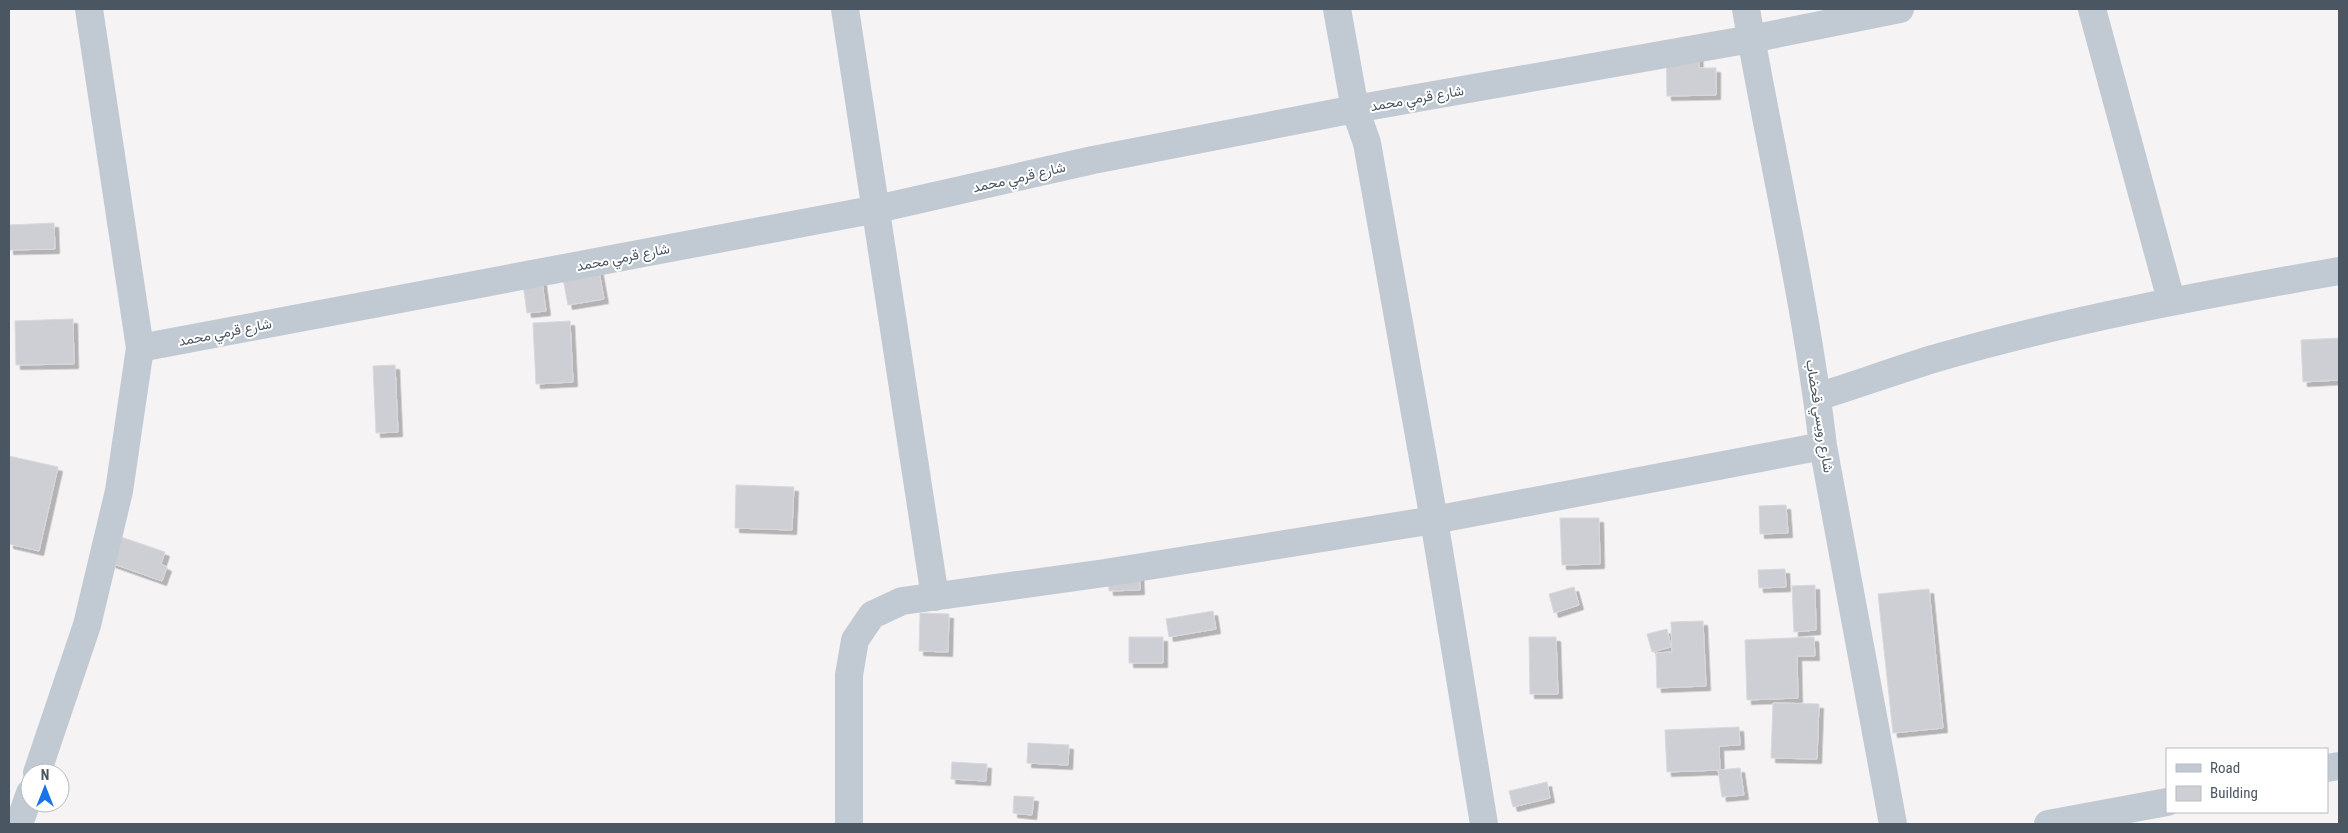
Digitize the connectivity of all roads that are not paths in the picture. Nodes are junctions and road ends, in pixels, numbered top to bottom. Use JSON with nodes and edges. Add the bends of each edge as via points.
{"nodes":[{"id":1,"x":89,"y":9,"type":"edge"},
{"id":2,"x":845,"y":9,"type":"edge"},
{"id":3,"x":1336,"y":9,"type":"edge"},
{"id":4,"x":1746,"y":9,"type":"edge"},
{"id":5,"x":1900,"y":9,"type":"edge"},
{"id":6,"x":2092,"y":9,"type":"edge"},
{"id":7,"x":1751,"y":39,"type":"junction"},
{"id":8,"x":1355,"y":109,"type":"junction"},
{"id":9,"x":877,"y":209,"type":"junction"},
{"id":10,"x":2339,"y":271,"type":"edge"},
{"id":11,"x":2170,"y":300,"type":"junction"},
{"id":12,"x":140,"y":348,"type":"junction"},
{"id":13,"x":1817,"y":397,"type":"junction"},
{"id":14,"x":1823,"y":446,"type":"junction"},
{"id":15,"x":1434,"y":520,"type":"junction"},
{"id":16,"x":934,"y":597,"type":"junction"},
{"id":17,"x":40,"y":763,"type":"edge"},
{"id":18,"x":2166,"y":802,"type":"edge"},
{"id":19,"x":849,"y":824,"type":"edge"},
{"id":20,"x":1484,"y":824,"type":"edge"},
{"id":21,"x":1893,"y":824,"type":"edge"},
{"id":22,"x":2048,"y":824,"type":"edge"}],
"edges":[{"from":1,"to":12,"type":"street"},
{"from":2,"to":9,"type":"street"},
{"from":3,"to":8,"type":"street"},
{"from":4,"to":7,"type":"street","name":"شارع رويسي قحضاب"},
{"from":5,"to":7,"type":"street","name":"شارع قرمي محمد"},
{"from":6,"to":11,"type":"street"},
{"from":7,"to":8,"type":"street","name":"شارع قرمي محمد"},
{"from":7,"to":13,"type":"street","name":"شارع رويسي قحضاب"},
{"from":8,"to":9,"type":"street","name":"شارع قرمي محمد","via":[[1093,160]]},
{"from":8,"to":15,"type":"street","via":[[1367,143]]},
{"from":9,"to":12,"type":"street","name":"شارع قرمي محمد"},
{"from":9,"to":16,"type":"street"},
{"from":10,"to":11,"type":"street"},
{"from":11,"to":13,"type":"street","via":[[1932,359]]},
{"from":12,"to":17,"type":"street","via":[[119,491],[92,606]]},
{"from":13,"to":14,"type":"street","name":"شارع رويسي قحضاب"},
{"from":14,"to":15,"type":"street"},
{"from":14,"to":21,"type":"street","name":"شارع رويسي قحضاب"},
{"from":15,"to":16,"type":"street"},
{"from":15,"to":20,"type":"street"},
{"from":16,"to":19,"type":"street","via":[[902,600],[872,615],[855,640],[849,675]]},
{"from":18,"to":22,"type":"street"}]}
